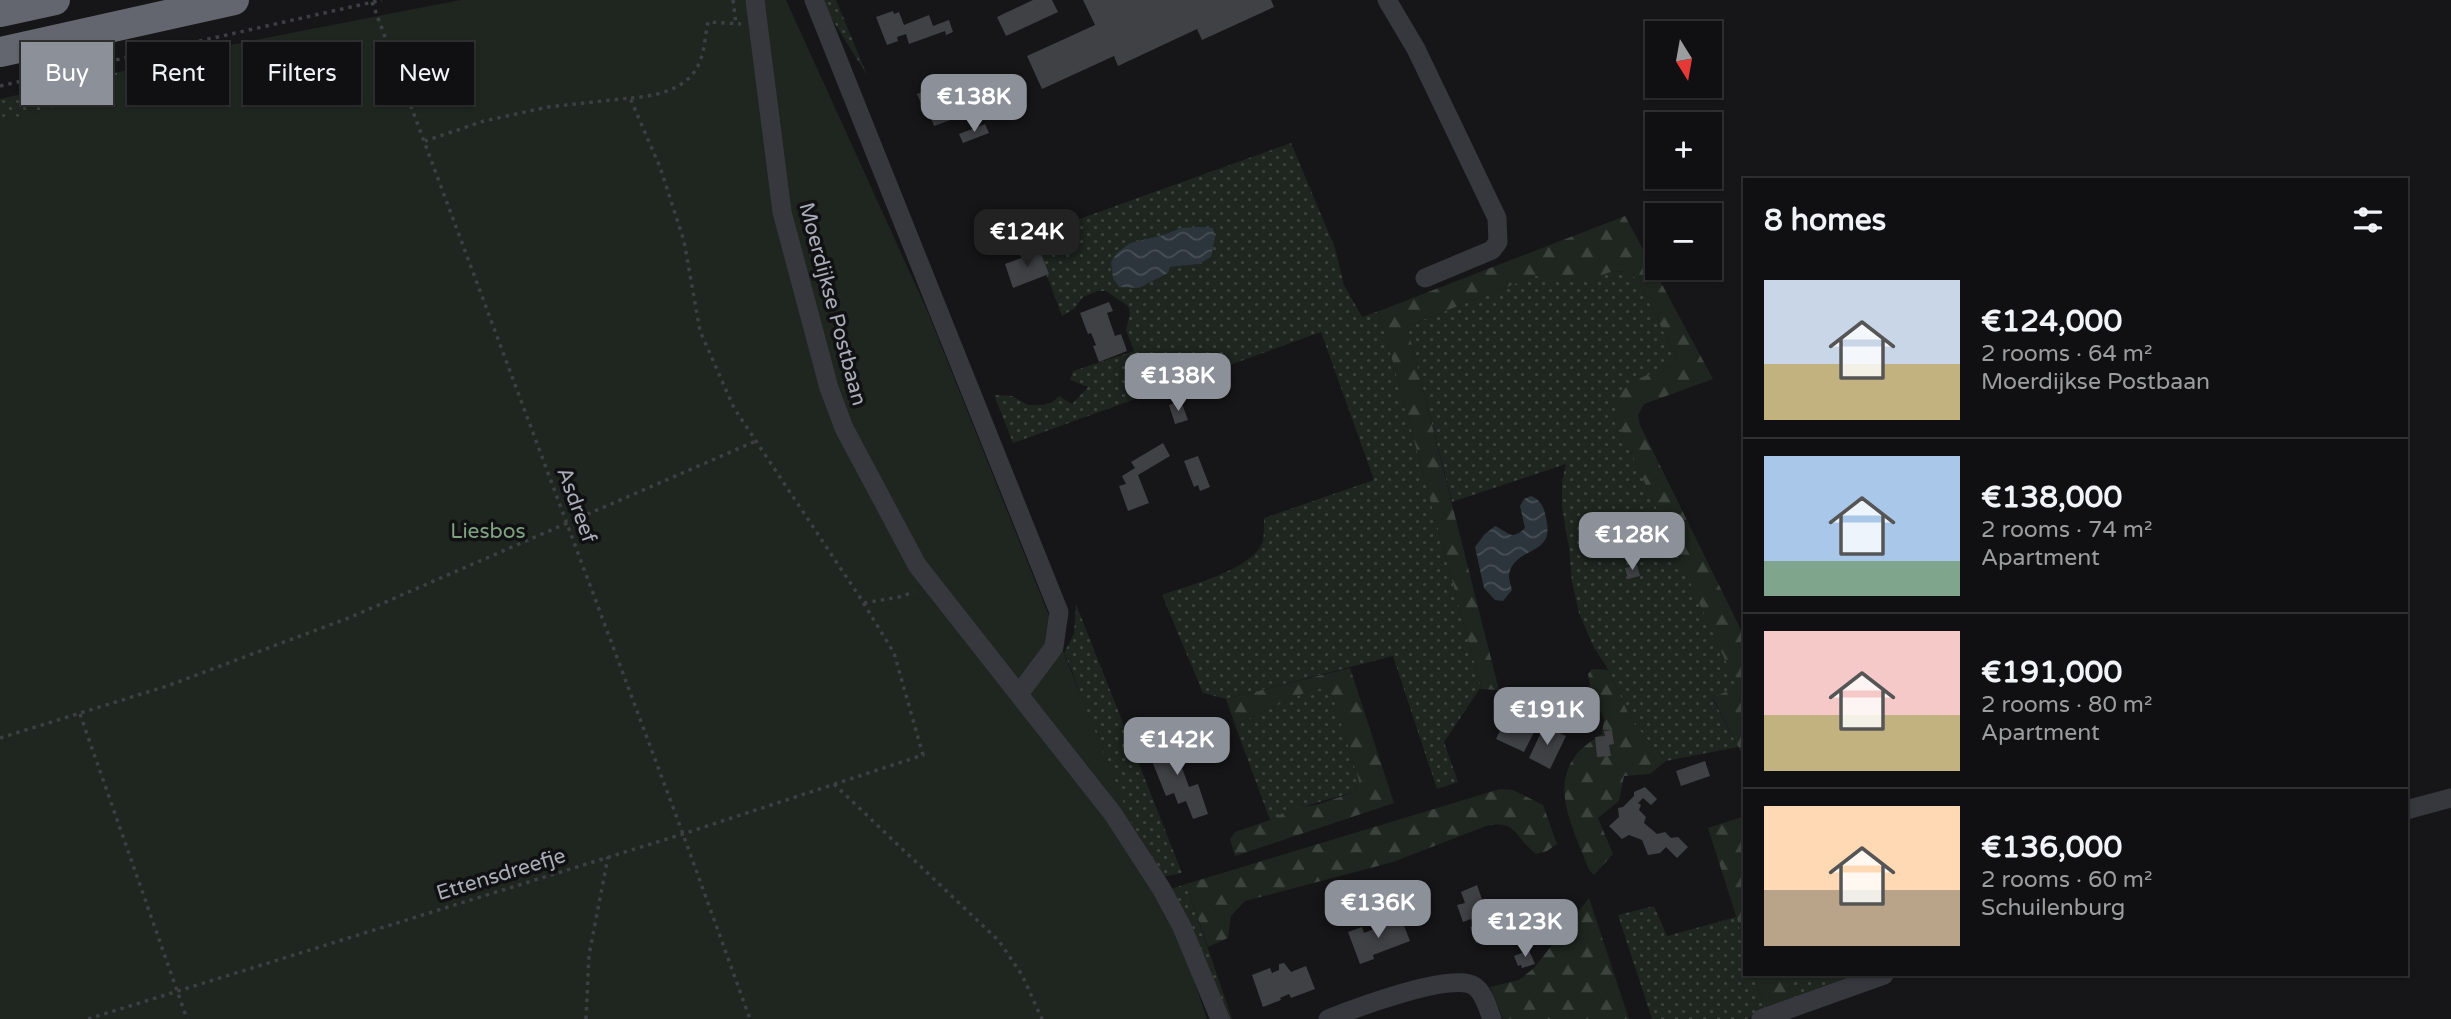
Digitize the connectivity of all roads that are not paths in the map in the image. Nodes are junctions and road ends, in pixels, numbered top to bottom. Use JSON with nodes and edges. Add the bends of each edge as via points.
{"nodes":[{"id":1,"x":55,"y":0,"type":"edge"},
{"id":2,"x":234,"y":0,"type":"edge"},
{"id":3,"x":755,"y":0,"type":"edge"},
{"id":4,"x":814,"y":0,"type":"edge"},
{"id":5,"x":1387,"y":0,"type":"edge"},
{"id":6,"x":0,"y":12,"type":"edge"},
{"id":7,"x":0,"y":52,"type":"edge"},
{"id":8,"x":1425,"y":278,"type":"dead end"},
{"id":9,"x":1019,"y":694,"type":"junction"},
{"id":10,"x":2451,"y":797,"type":"edge"},
{"id":11,"x":2408,"y":809,"type":"edge"},
{"id":12,"x":1881,"y":976,"type":"edge"},
{"id":13,"x":1220,"y":1019,"type":"edge"},
{"id":14,"x":1328,"y":1019,"type":"edge"},
{"id":15,"x":1492,"y":1019,"type":"edge"},
{"id":16,"x":1761,"y":1019,"type":"edge"}],
"edges":[{"from":1,"to":6,"type":"highway"},
{"from":2,"to":7,"type":"highway"},
{"from":3,"to":9,"type":"street","name":"Moerdijkse Postbaan","via":[[782,212],[829,388],[850,440],[917,565]]},
{"from":4,"to":9,"type":"street","via":[[1059,612],[1054,647]]},
{"from":5,"to":8,"type":"street","via":[[1416,48],[1497,218],[1498,242],[1492,250]]},
{"from":9,"to":13,"type":"street","name":"Moerdijkse Postbaan","via":[[1114,814],[1161,888]]},
{"from":10,"to":11,"type":"street"},
{"from":12,"to":16,"type":"street"},
{"from":14,"to":15,"type":"street","via":[[1408,991],[1458,982],[1474,985]]}]}
